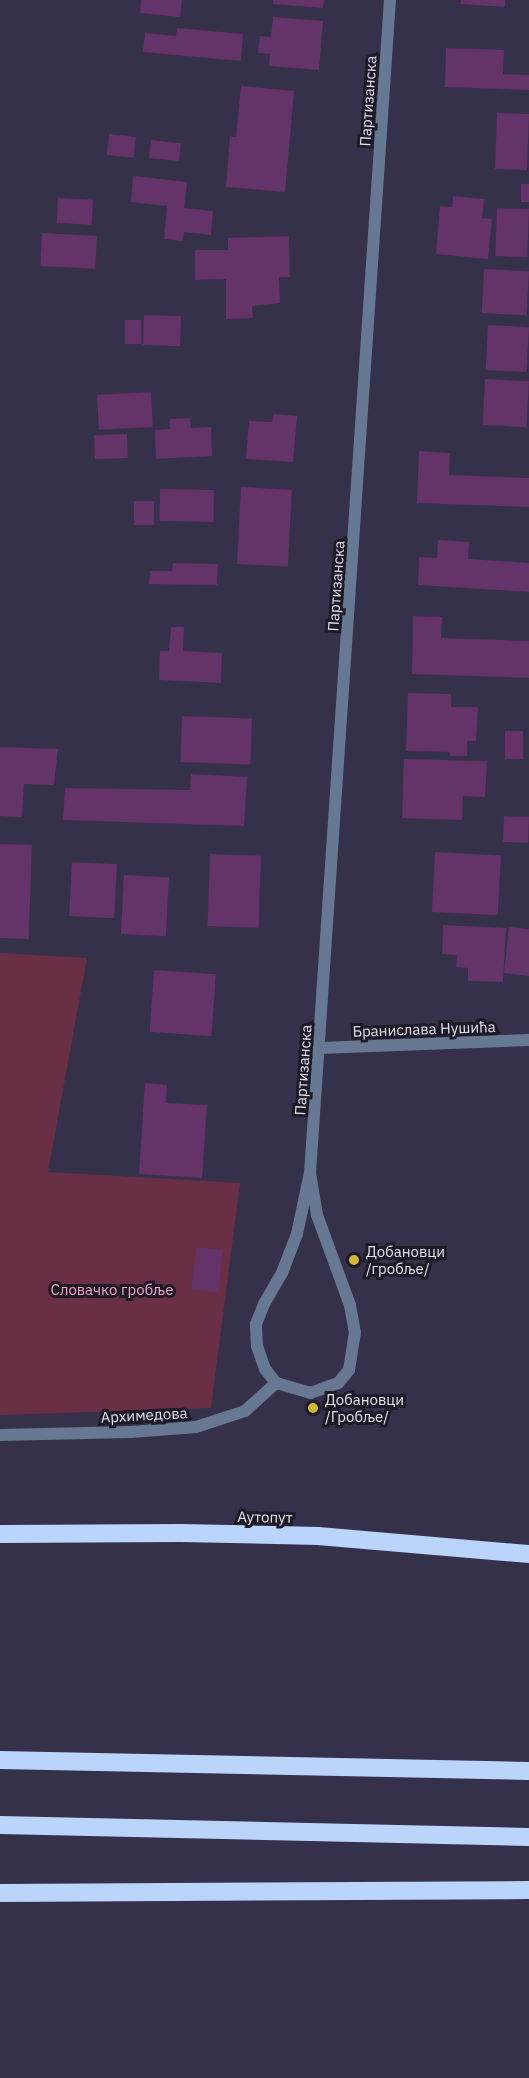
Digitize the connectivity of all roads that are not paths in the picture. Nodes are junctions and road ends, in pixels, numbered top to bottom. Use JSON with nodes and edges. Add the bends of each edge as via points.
{"nodes":[{"id":1,"x":390,"y":0,"type":"edge"},
{"id":2,"x":529,"y":1040,"type":"edge"},
{"id":3,"x":320,"y":1048,"type":"junction"},
{"id":4,"x":310,"y":1173,"type":"junction"},
{"id":5,"x":276,"y":1383,"type":"junction"},
{"id":6,"x":0,"y":1435,"type":"edge"},
{"id":7,"x":0,"y":1534,"type":"edge"},
{"id":8,"x":529,"y":1554,"type":"edge"},
{"id":9,"x":0,"y":1760,"type":"edge"},
{"id":10,"x":529,"y":1771,"type":"edge"},
{"id":11,"x":0,"y":1825,"type":"edge"},
{"id":12,"x":529,"y":1837,"type":"edge"},
{"id":13,"x":529,"y":1890,"type":"edge"},
{"id":14,"x":0,"y":1893,"type":"edge"}],
"edges":[{"from":1,"to":3,"type":"street","name":"Партизанска"},
{"from":2,"to":3,"type":"street","name":"Бранислава Нушића"},
{"from":3,"to":4,"type":"street","name":"Партизанска"},
{"from":4,"to":5,"type":"street","via":[[297,1234],[256,1324],[257,1347],[265,1369]]},
{"from":4,"to":5,"type":"street","via":[[317,1215],[350,1305],[355,1332],[352,1355],[349,1370],[327,1389],[311,1393]]},
{"from":5,"to":6,"type":"street","name":"Архимедова","via":[[245,1411],[196,1427]]},
{"from":7,"to":8,"type":"highway","name":"Аутопут","via":[[318,1536]]},
{"from":9,"to":10,"type":"highway"},
{"from":11,"to":12,"type":"highway"},
{"from":13,"to":14,"type":"highway"}]}
